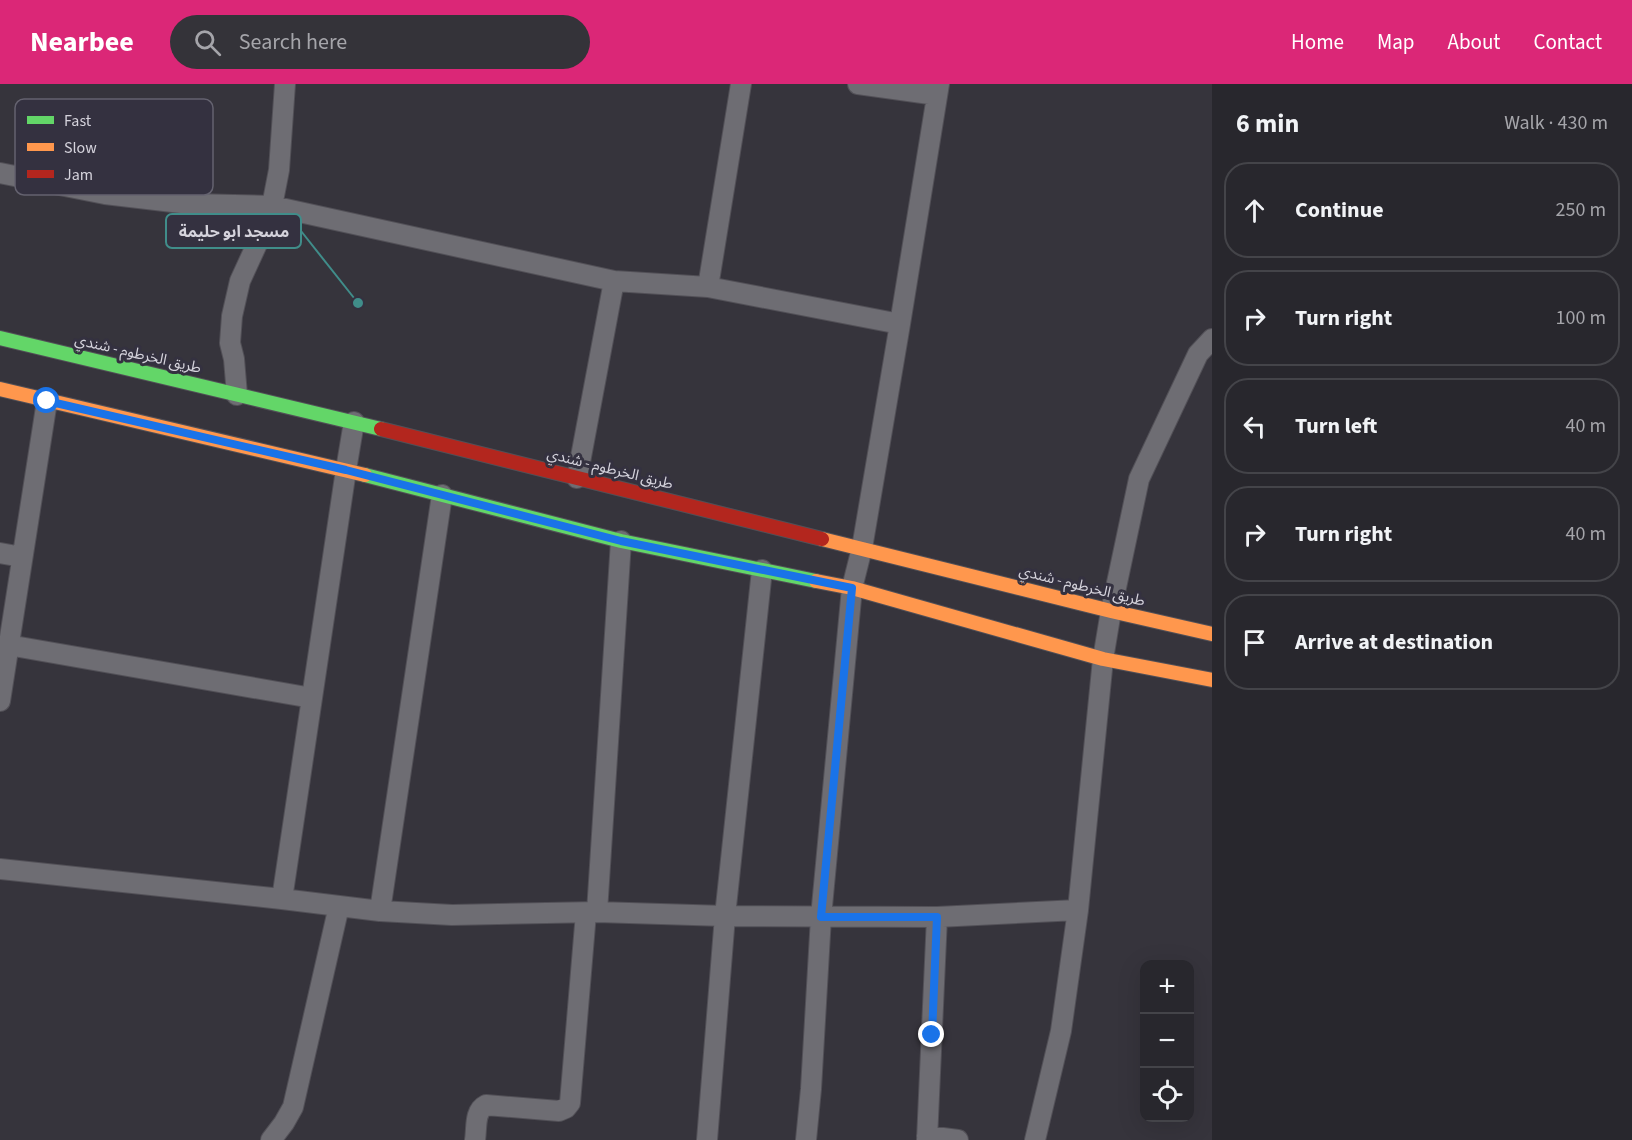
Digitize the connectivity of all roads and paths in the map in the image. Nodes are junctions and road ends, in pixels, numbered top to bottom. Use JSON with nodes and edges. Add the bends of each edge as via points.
{"nodes":[{"id":1,"x":285,"y":84,"type":"edge"},
{"id":2,"x":741,"y":84,"type":"edge"},
{"id":3,"x":858,"y":84,"type":"edge"},
{"id":4,"x":886,"y":86,"type":"edge"},
{"id":5,"x":938,"y":90,"type":"edge"},
{"id":6,"x":0,"y":173,"type":"edge"},
{"id":7,"x":15,"y":176,"type":"edge"},
{"id":8,"x":114,"y":195,"type":"edge"},
{"id":9,"x":272,"y":206,"type":"junction"},
{"id":10,"x":614,"y":281,"type":"junction"},
{"id":11,"x":708,"y":287,"type":"junction"},
{"id":12,"x":900,"y":324,"type":"junction"},
{"id":13,"x":0,"y":338,"type":"edge"},
{"id":14,"x":1212,"y":339,"type":"edge"},
{"id":15,"x":0,"y":389,"type":"edge"},
{"id":16,"x":237,"y":395,"type":"junction"},
{"id":17,"x":47,"y":401,"type":"junction"},
{"id":18,"x":354,"y":422,"type":"junction"},
{"id":19,"x":346,"y":470,"type":"junction"},
{"id":20,"x":577,"y":478,"type":"junction"},
{"id":21,"x":442,"y":495,"type":"junction"},
{"id":22,"x":621,"y":541,"type":"junction"},
{"id":23,"x":862,"y":548,"type":"junction"},
{"id":24,"x":0,"y":553,"type":"edge"},
{"id":25,"x":22,"y":557,"type":"junction"},
{"id":26,"x":762,"y":570,"type":"junction"},
{"id":27,"x":852,"y":588,"type":"junction"},
{"id":28,"x":1111,"y":611,"type":"junction"},
{"id":29,"x":1212,"y":634,"type":"edge"},
{"id":30,"x":8,"y":645,"type":"junction"},
{"id":31,"x":1103,"y":659,"type":"junction"},
{"id":32,"x":1212,"y":680,"type":"edge"},
{"id":33,"x":312,"y":698,"type":"junction"},
{"id":34,"x":0,"y":701,"type":"edge"},
{"id":35,"x":0,"y":869,"type":"edge"},
{"id":36,"x":282,"y":899,"type":"junction"},
{"id":37,"x":339,"y":906,"type":"junction"},
{"id":38,"x":1078,"y":910,"type":"junction"},
{"id":39,"x":380,"y":911,"type":"junction"},
{"id":40,"x":591,"y":913,"type":"junction"},
{"id":41,"x":725,"y":916,"type":"junction"},
{"id":42,"x":821,"y":917,"type":"junction"},
{"id":43,"x":937,"y":917,"type":"junction"},
{"id":44,"x":927,"y":1138,"type":"edge"},
{"id":45,"x":271,"y":1140,"type":"edge"},
{"id":46,"x":475,"y":1140,"type":"edge"},
{"id":47,"x":707,"y":1140,"type":"edge"},
{"id":48,"x":806,"y":1140,"type":"edge"},
{"id":49,"x":958,"y":1140,"type":"edge"},
{"id":50,"x":1038,"y":1140,"type":"edge"}],
"edges":[{"from":1,"to":9,"type":"street","via":[[279,170]]},
{"from":2,"to":11,"type":"street"},
{"from":3,"to":4,"type":"street"},
{"from":4,"to":5,"type":"street"},
{"from":5,"to":12,"type":"street"},
{"from":6,"to":7,"type":"street"},
{"from":8,"to":9,"type":"street","via":[[190,204]]},
{"from":9,"to":10,"type":"street"},
{"from":9,"to":16,"type":"street","via":[[240,281],[232,316],[230,343]]},
{"from":10,"to":11,"type":"street"},
{"from":10,"to":20,"type":"street"},
{"from":11,"to":12,"type":"street"},
{"from":12,"to":23,"type":"street"},
{"from":13,"to":16,"type":"main road","name":"طريق الخرطوم - شندي"},
{"from":14,"to":28,"type":"street","via":[[1198,354],[1139,479]]},
{"from":15,"to":17,"type":"main road"},
{"from":16,"to":18,"type":"main road","name":"طريق الخرطوم - شندي"},
{"from":17,"to":19,"type":"main road"},
{"from":17,"to":25,"type":"street"},
{"from":18,"to":19,"type":"street"},
{"from":18,"to":20,"type":"main road","name":"طريق الخرطوم - شندي"},
{"from":19,"to":21,"type":"main road"},
{"from":19,"to":33,"type":"street"},
{"from":20,"to":23,"type":"main road","name":"طريق الخرطوم - شندي"},
{"from":21,"to":22,"type":"main road"},
{"from":21,"to":39,"type":"street"},
{"from":22,"to":26,"type":"main road"},
{"from":22,"to":40,"type":"street"},
{"from":23,"to":27,"type":"street"},
{"from":23,"to":28,"type":"main road","name":"طريق الخرطوم - شندي"},
{"from":24,"to":25,"type":"street"},
{"from":25,"to":30,"type":"street"},
{"from":26,"to":27,"type":"main road"},
{"from":26,"to":41,"type":"street"},
{"from":27,"to":31,"type":"main road"},
{"from":27,"to":42,"type":"street"},
{"from":28,"to":29,"type":"main road","name":"طريق الخرطوم - شندي"},
{"from":28,"to":31,"type":"street"},
{"from":30,"to":33,"type":"street"},
{"from":30,"to":34,"type":"street"},
{"from":31,"to":32,"type":"main road"},
{"from":31,"to":38,"type":"street"},
{"from":33,"to":36,"type":"street"},
{"from":35,"to":36,"type":"street"},
{"from":36,"to":37,"type":"street"},
{"from":37,"to":39,"type":"street"},
{"from":37,"to":45,"type":"street","via":[[293,1107]]},
{"from":38,"to":43,"type":"street"},
{"from":38,"to":50,"type":"street","via":[[1061,1031]]},
{"from":39,"to":40,"type":"street","via":[[452,915]]},
{"from":40,"to":41,"type":"street"},
{"from":40,"to":46,"type":"street","via":[[570,1103],[559,1111],[486,1105],[478,1112]]},
{"from":41,"to":42,"type":"street"},
{"from":41,"to":47,"type":"street"},
{"from":42,"to":43,"type":"street"},
{"from":42,"to":48,"type":"street"},
{"from":43,"to":44,"type":"street"},
{"from":44,"to":49,"type":"street"}]}
